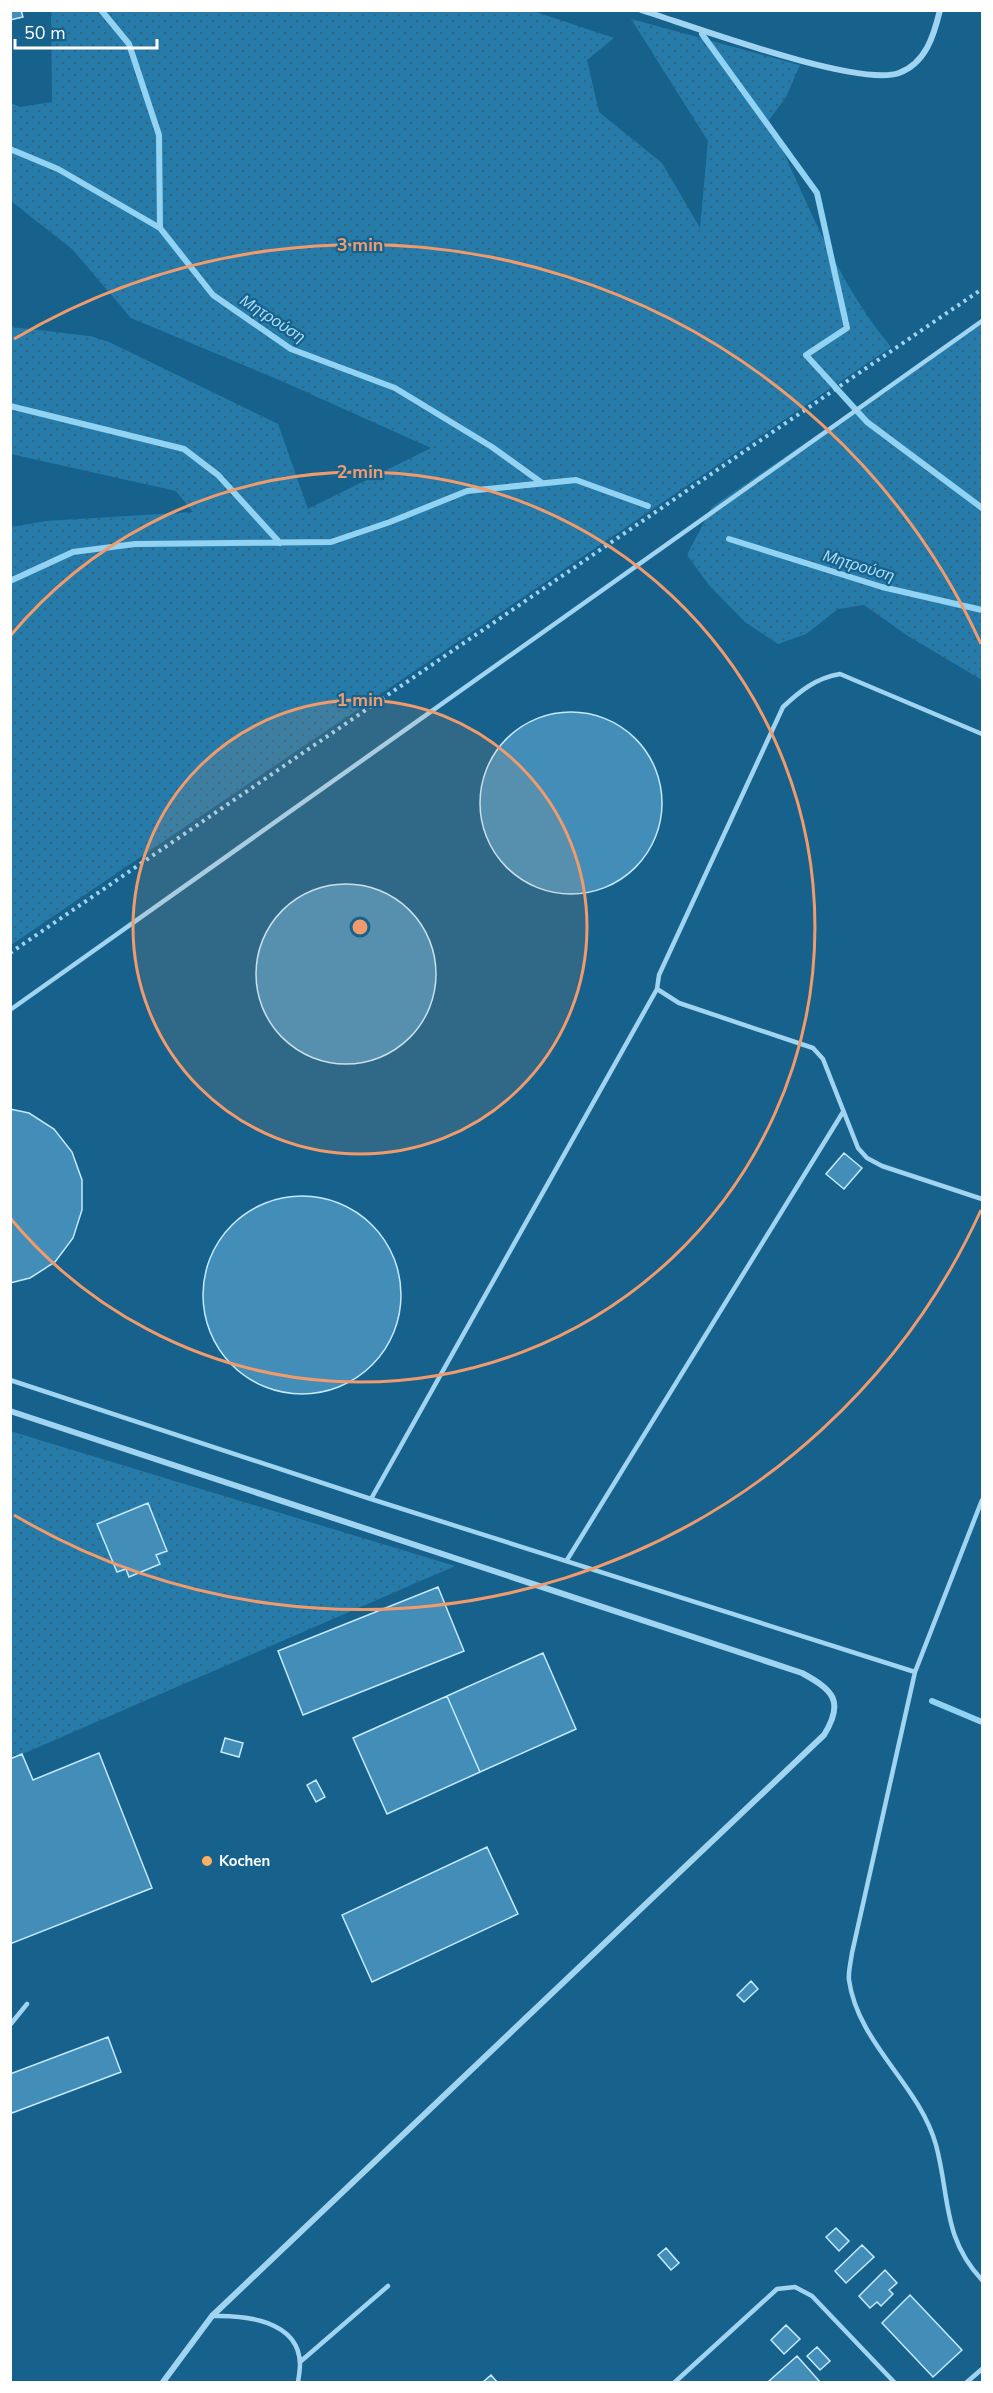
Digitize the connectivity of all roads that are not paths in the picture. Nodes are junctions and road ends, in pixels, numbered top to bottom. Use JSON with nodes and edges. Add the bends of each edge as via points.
{"nodes":[{"id":1,"x":641,"y":10,"type":"edge"},
{"id":2,"x":940,"y":10,"type":"edge"},
{"id":3,"x":982,"y":321,"type":"edge"},
{"id":4,"x":982,"y":734,"type":"edge"},
{"id":5,"x":657,"y":989,"type":"junction"},
{"id":6,"x":10,"y":1010,"type":"edge"},
{"id":7,"x":843,"y":1112,"type":"junction"},
{"id":8,"x":982,"y":1199,"type":"edge"},
{"id":9,"x":10,"y":1380,"type":"edge"},
{"id":10,"x":10,"y":1411,"type":"edge"},
{"id":11,"x":372,"y":1499,"type":"junction"},
{"id":12,"x":982,"y":1500,"type":"edge"},
{"id":13,"x":567,"y":1560,"type":"junction"},
{"id":14,"x":915,"y":1672,"type":"junction"},
{"id":15,"x":27,"y":2004,"type":"dead end"},
{"id":16,"x":10,"y":2025,"type":"edge"},
{"id":17,"x":982,"y":2280,"type":"edge"},
{"id":18,"x":388,"y":2286,"type":"dead end"},
{"id":19,"x":212,"y":2316,"type":"junction"},
{"id":20,"x":300,"y":2362,"type":"junction"},
{"id":21,"x":982,"y":2369,"type":"edge"},
{"id":22,"x":163,"y":2382,"type":"edge"},
{"id":23,"x":298,"y":2382,"type":"edge"},
{"id":24,"x":675,"y":2382,"type":"edge"},
{"id":25,"x":894,"y":2382,"type":"edge"},
{"id":26,"x":967,"y":2382,"type":"edge"}],
"edges":[{"from":1,"to":2,"type":"street","via":[[818,65],[882,75],[899,73],[918,60],[934,35]]},
{"from":3,"to":6,"type":"lane"},
{"from":4,"to":5,"type":"lane","via":[[840,674],[804,687],[783,707],[659,975]]},
{"from":5,"to":7,"type":"lane","via":[[679,1003],[813,1048],[824,1059]]},
{"from":5,"to":11,"type":"lane"},
{"from":7,"to":8,"type":"lane","via":[[858,1148],[867,1158]]},
{"from":7,"to":13,"type":"lane"},
{"from":9,"to":11,"type":"lane"},
{"from":10,"to":19,"type":"street","via":[[802,1673],[825,1686],[834,1700],[833,1720],[824,1735]]},
{"from":11,"to":13,"type":"lane"},
{"from":12,"to":14,"type":"lane"},
{"from":13,"to":14,"type":"lane"},
{"from":14,"to":17,"type":"lane","via":[[849,1979],[858,2010],[876,2044],[925,2117],[936,2145],[952,2230],[969,2266]]},
{"from":15,"to":16,"type":"lane"},
{"from":18,"to":20,"type":"lane"},
{"from":19,"to":20,"type":"lane","via":[[254,2318],[278,2328],[293,2341]]},
{"from":19,"to":22,"type":"street"},
{"from":20,"to":23,"type":"lane"},
{"from":21,"to":26,"type":"lane"},
{"from":24,"to":25,"type":"lane","via":[[777,2289],[795,2287],[812,2296]]}]}
